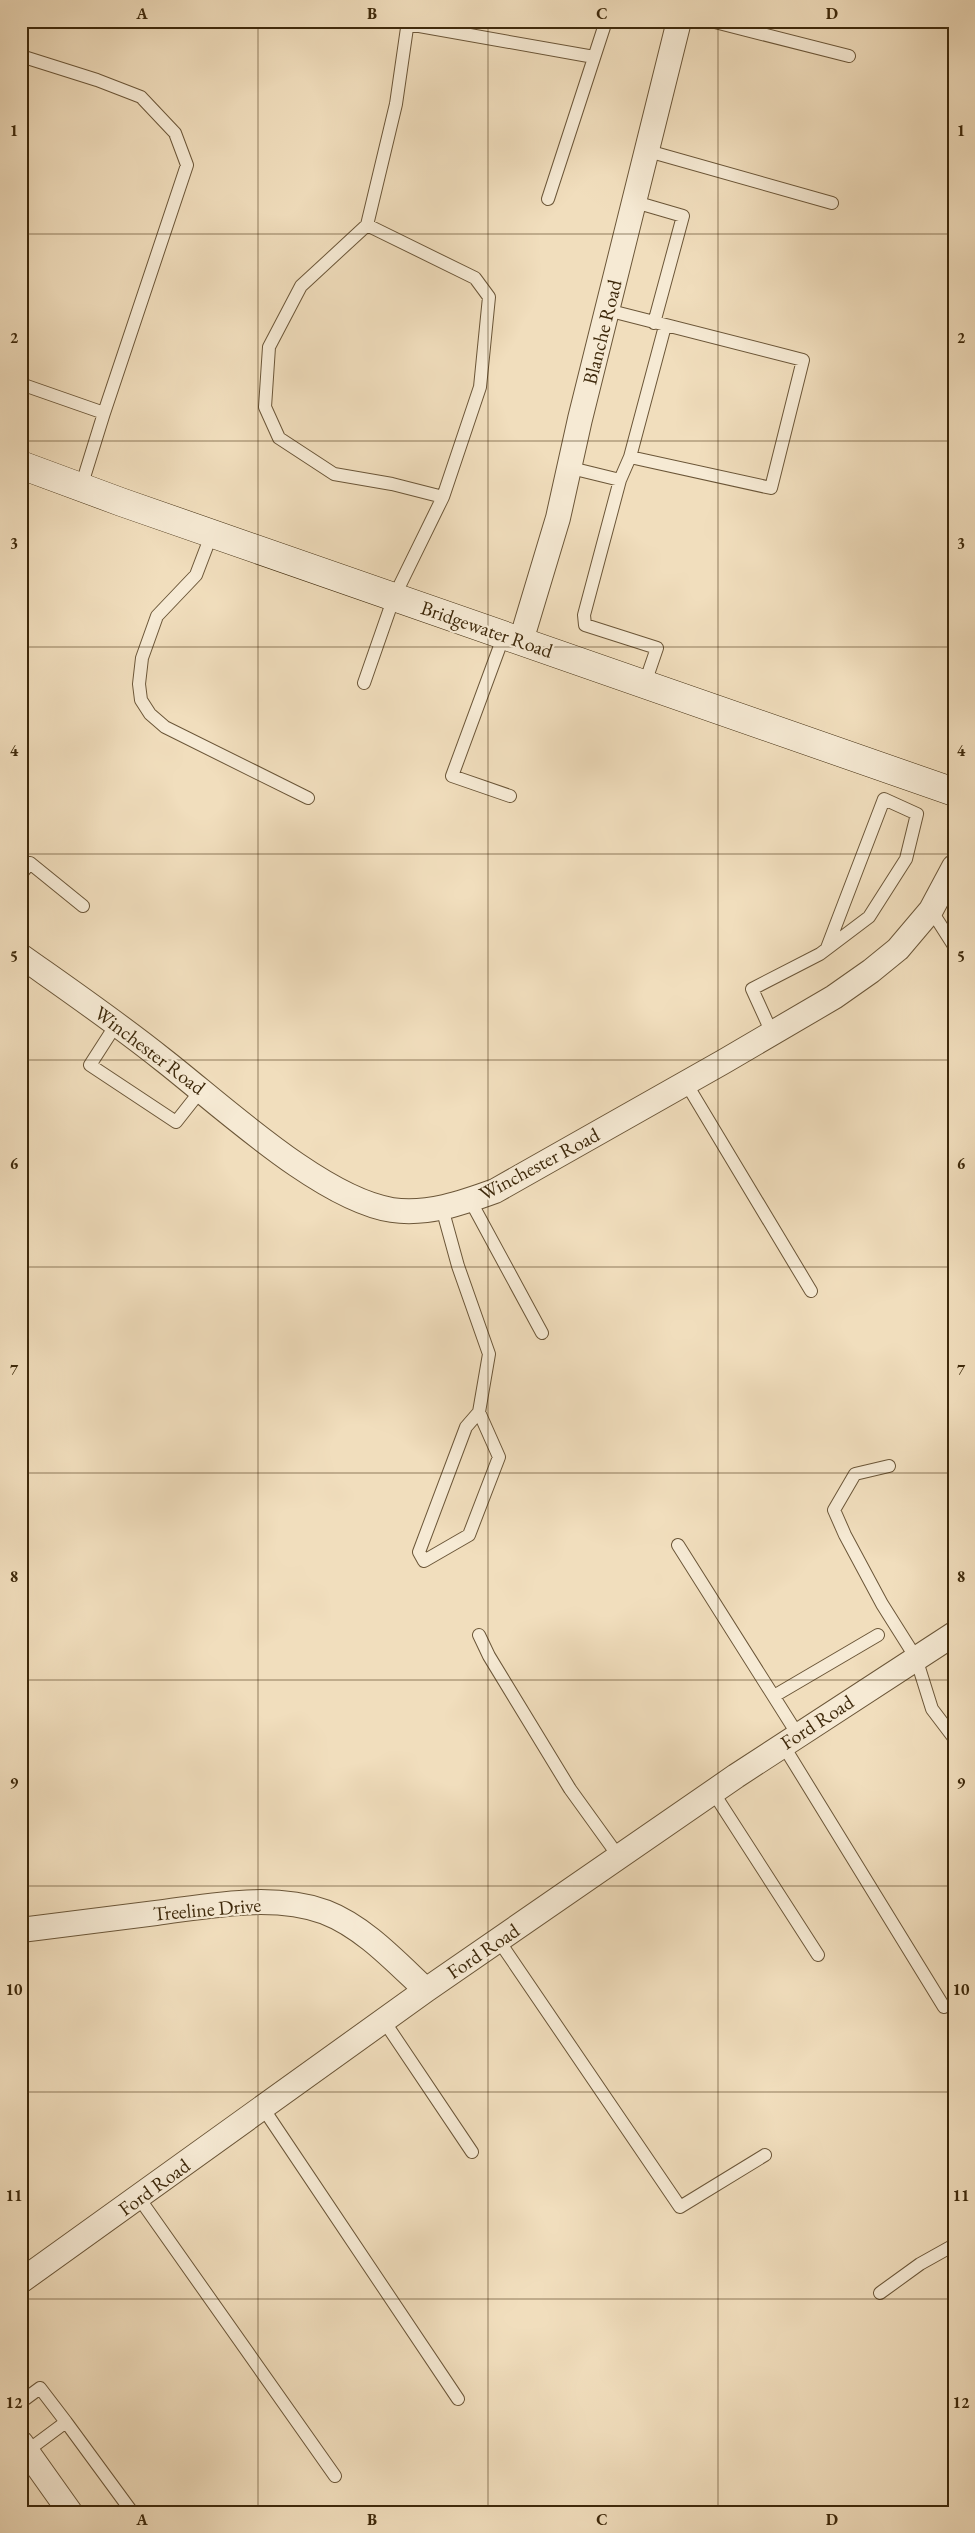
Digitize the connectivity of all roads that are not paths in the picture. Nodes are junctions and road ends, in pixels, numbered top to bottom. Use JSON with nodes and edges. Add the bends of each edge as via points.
{"nodes":[{"id":1,"x":606,"y":21,"type":"edge"},
{"id":2,"x":679,"y":21,"type":"edge"},
{"id":3,"x":711,"y":21,"type":"edge"},
{"id":4,"x":408,"y":23,"type":"edge"},
{"id":5,"x":21,"y":56,"type":"edge"},
{"id":6,"x":850,"y":56,"type":"dead end"},
{"id":7,"x":594,"y":57,"type":"junction"},
{"id":8,"x":648,"y":151,"type":"junction"},
{"id":9,"x":548,"y":199,"type":"dead end"},
{"id":10,"x":635,"y":202,"type":"junction"},
{"id":11,"x":832,"y":204,"type":"dead end"},
{"id":12,"x":367,"y":225,"type":"junction"},
{"id":13,"x":607,"y":310,"type":"junction"},
{"id":14,"x":659,"y":324,"type":"junction"},
{"id":15,"x":21,"y":384,"type":"edge"},
{"id":16,"x":104,"y":413,"type":"junction"},
{"id":17,"x":630,"y":457,"type":"junction"},
{"id":18,"x":21,"y":465,"type":"edge"},
{"id":19,"x":571,"y":468,"type":"junction"},
{"id":20,"x":620,"y":480,"type":"junction"},
{"id":21,"x":81,"y":487,"type":"junction"},
{"id":22,"x":443,"y":497,"type":"junction"},
{"id":23,"x":212,"y":533,"type":"junction"},
{"id":24,"x":394,"y":597,"type":"junction"},
{"id":25,"x":512,"y":638,"type":"junction"},
{"id":26,"x":364,"y":683,"type":"dead end"},
{"id":27,"x":645,"y":683,"type":"junction"},
{"id":28,"x":954,"y":792,"type":"edge"},
{"id":29,"x":510,"y":796,"type":"dead end"},
{"id":30,"x":308,"y":798,"type":"dead end"},
{"id":31,"x":25,"y":859,"type":"edge"},
{"id":32,"x":954,"y":867,"type":"edge"},
{"id":33,"x":21,"y":874,"type":"edge"},
{"id":34,"x":83,"y":906,"type":"dead end"},
{"id":35,"x":931,"y":910,"type":"junction"},
{"id":36,"x":954,"y":946,"type":"edge"},
{"id":37,"x":827,"y":948,"type":"junction"},
{"id":38,"x":21,"y":956,"type":"edge"},
{"id":39,"x":117,"y":1023,"type":"junction"},
{"id":40,"x":772,"y":1033,"type":"junction"},
{"id":41,"x":686,"y":1083,"type":"junction"},
{"id":42,"x":202,"y":1090,"type":"junction"},
{"id":43,"x":470,"y":1200,"type":"junction"},
{"id":44,"x":442,"y":1208,"type":"junction"},
{"id":45,"x":812,"y":1291,"type":"dead end"},
{"id":46,"x":542,"y":1333,"type":"dead end"},
{"id":47,"x":479,"y":1412,"type":"junction"},
{"id":48,"x":889,"y":1466,"type":"dead end"},
{"id":49,"x":678,"y":1545,"type":"dead end"},
{"id":50,"x":954,"y":1634,"type":"edge"},
{"id":51,"x":479,"y":1635,"type":"dead end"},
{"id":52,"x":878,"y":1635,"type":"dead end"},
{"id":53,"x":916,"y":1658,"type":"junction"},
{"id":54,"x":774,"y":1696,"type":"junction"},
{"id":55,"x":954,"y":1738,"type":"edge"},
{"id":56,"x":791,"y":1740,"type":"junction"},
{"id":57,"x":713,"y":1792,"type":"junction"},
{"id":58,"x":620,"y":1857,"type":"junction"},
{"id":59,"x":21,"y":1930,"type":"edge"},
{"id":60,"x":499,"y":1940,"type":"junction"},
{"id":61,"x":818,"y":1955,"type":"dead end"},
{"id":62,"x":426,"y":1990,"type":"junction"},
{"id":63,"x":944,"y":2007,"type":"dead end"},
{"id":64,"x":384,"y":2021,"type":"junction"},
{"id":65,"x":263,"y":2108,"type":"junction"},
{"id":66,"x":472,"y":2152,"type":"dead end"},
{"id":67,"x":765,"y":2156,"type":"dead end"},
{"id":68,"x":139,"y":2198,"type":"junction"},
{"id":69,"x":954,"y":2245,"type":"edge"},
{"id":70,"x":21,"y":2281,"type":"edge"},
{"id":71,"x":880,"y":2293,"type":"dead end"},
{"id":72,"x":458,"y":2399,"type":"dead end"},
{"id":73,"x":21,"y":2402,"type":"edge"},
{"id":74,"x":66,"y":2422,"type":"junction"},
{"id":75,"x":24,"y":2447,"type":"edge"},
{"id":76,"x":335,"y":2476,"type":"dead end"},
{"id":77,"x":70,"y":2512,"type":"edge"},
{"id":78,"x":132,"y":2512,"type":"edge"}],
"edges":[{"from":1,"to":7,"type":"lane"},
{"from":2,"to":8,"type":"street","name":"Blanche Road"},
{"from":3,"to":6,"type":"lane"},
{"from":4,"to":7,"type":"lane"},
{"from":4,"to":12,"type":"lane","via":[[396,104]]},
{"from":5,"to":16,"type":"lane","via":[[141,97],[175,133],[187,165]]},
{"from":7,"to":9,"type":"lane"},
{"from":8,"to":10,"type":"street","name":"Blanche Road"},
{"from":8,"to":11,"type":"lane"},
{"from":10,"to":13,"type":"street","name":"Blanche Road"},
{"from":10,"to":14,"type":"lane","via":[[683,216]]},
{"from":12,"to":22,"type":"lane","via":[[474,278],[489,297],[480,387]]},
{"from":12,"to":22,"type":"lane","via":[[301,286],[269,347],[265,407],[279,438],[334,474]]},
{"from":13,"to":14,"type":"lane"},
{"from":13,"to":19,"type":"street","name":"Blanche Road"},
{"from":14,"to":17,"type":"lane"},
{"from":14,"to":17,"type":"lane","via":[[803,360],[771,488]]},
{"from":15,"to":16,"type":"lane"},
{"from":16,"to":21,"type":"lane"},
{"from":17,"to":20,"type":"lane"},
{"from":18,"to":21,"type":"main road","name":"Bridgewater Road"},
{"from":19,"to":20,"type":"lane"},
{"from":19,"to":25,"type":"street","name":"Blanche Road"},
{"from":20,"to":27,"type":"lane","via":[[584,614],[585,625],[657,648]]},
{"from":21,"to":23,"type":"main road","name":"Bridgewater Road"},
{"from":22,"to":24,"type":"lane"},
{"from":23,"to":24,"type":"main road","name":"Bridgewater Road"},
{"from":23,"to":30,"type":"lane","via":[[196,575],[162,609],[152,629],[140,673],[142,700],[150,714],[165,727]]},
{"from":24,"to":25,"type":"main road","name":"Bridgewater Road"},
{"from":24,"to":26,"type":"lane"},
{"from":25,"to":27,"type":"main road","name":"Bridgewater Road"},
{"from":25,"to":29,"type":"lane","via":[[452,776]]},
{"from":27,"to":28,"type":"main road","name":"Bridgewater Road"},
{"from":31,"to":33,"type":"lane"},
{"from":31,"to":34,"type":"lane"},
{"from":32,"to":35,"type":"street","name":"Winchester Road"},
{"from":35,"to":36,"type":"lane"},
{"from":35,"to":40,"type":"street","name":"Winchester Road","via":[[898,949],[872,971]]},
{"from":37,"to":37,"type":"lane","via":[[869,917],[906,860],[917,814],[884,799]]},
{"from":37,"to":40,"type":"lane","via":[[752,989]]},
{"from":38,"to":39,"type":"street","name":"Winchester Road"},
{"from":39,"to":42,"type":"street","name":"Winchester Road"},
{"from":39,"to":42,"type":"lane","via":[[90,1065],[176,1122]]},
{"from":40,"to":41,"type":"street","name":"Winchester Road"},
{"from":41,"to":43,"type":"street","name":"Winchester Road","via":[[495,1191]]},
{"from":41,"to":45,"type":"lane"},
{"from":42,"to":44,"type":"street","name":"Winchester Road","via":[[303,1168],[348,1195],[370,1205],[393,1210]]},
{"from":43,"to":44,"type":"street","name":"Winchester Road"},
{"from":43,"to":46,"type":"lane"},
{"from":44,"to":47,"type":"lane","via":[[458,1266],[490,1354]]},
{"from":47,"to":47,"type":"lane","via":[[466,1427],[419,1552],[424,1561],[468,1535],[499,1456]]},
{"from":48,"to":53,"type":"lane","via":[[855,1474],[834,1510],[882,1604]]},
{"from":49,"to":54,"type":"lane"},
{"from":50,"to":53,"type":"street","name":"Ford Road"},
{"from":51,"to":58,"type":"lane","via":[[570,1789]]},
{"from":52,"to":54,"type":"lane"},
{"from":53,"to":55,"type":"lane","via":[[932,1709]]},
{"from":53,"to":56,"type":"street","name":"Ford Road"},
{"from":54,"to":56,"type":"lane"},
{"from":56,"to":57,"type":"street","name":"Ford Road"},
{"from":56,"to":63,"type":"lane"},
{"from":57,"to":58,"type":"street","name":"Ford Road"},
{"from":57,"to":61,"type":"lane"},
{"from":58,"to":60,"type":"street","name":"Ford Road"},
{"from":59,"to":62,"type":"street","name":"Treeline Drive","via":[[227,1904],[305,1906],[350,1926],[383,1950]]},
{"from":60,"to":62,"type":"street","name":"Ford Road"},
{"from":60,"to":67,"type":"lane","via":[[680,2208]]},
{"from":62,"to":64,"type":"street","name":"Ford Road"},
{"from":64,"to":65,"type":"street","name":"Ford Road"},
{"from":64,"to":66,"type":"lane"},
{"from":65,"to":68,"type":"street","name":"Ford Road"},
{"from":65,"to":72,"type":"lane"},
{"from":68,"to":70,"type":"street","name":"Ford Road"},
{"from":68,"to":76,"type":"lane"},
{"from":69,"to":71,"type":"lane","via":[[920,2264]]},
{"from":73,"to":74,"type":"lane","via":[[40,2388]]},
{"from":74,"to":75,"type":"lane"},
{"from":74,"to":78,"type":"lane"},
{"from":75,"to":77,"type":"street"}]}
